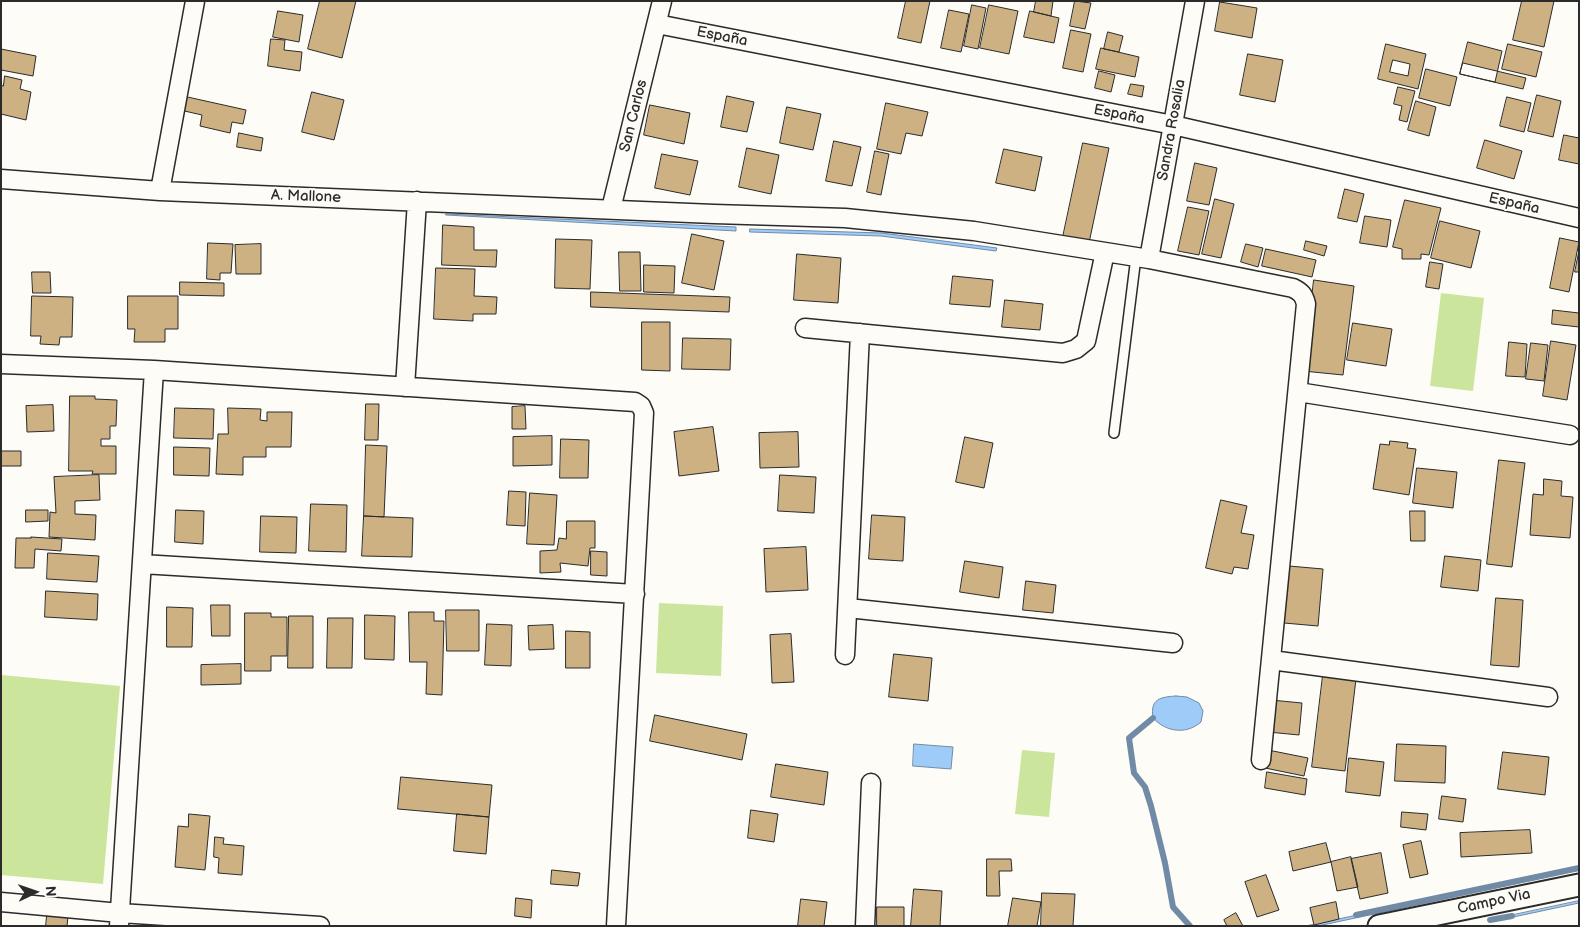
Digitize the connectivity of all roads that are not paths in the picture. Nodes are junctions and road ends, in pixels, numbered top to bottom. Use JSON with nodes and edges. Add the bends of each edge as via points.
{"nodes":[{"id":1,"x":195,"y":1,"type":"edge"},
{"id":2,"x":662,"y":1,"type":"edge"},
{"id":3,"x":1195,"y":1,"type":"edge"},
{"id":4,"x":657,"y":24,"type":"junction"},
{"id":5,"x":1173,"y":125,"type":"junction"},
{"id":6,"x":1,"y":179,"type":"edge"},
{"id":7,"x":160,"y":191,"type":"junction"},
{"id":8,"x":417,"y":201,"type":"junction"},
{"id":9,"x":611,"y":209,"type":"junction"},
{"id":10,"x":1579,"y":218,"type":"edge"},
{"id":11,"x":1105,"y":252,"type":"junction"},
{"id":12,"x":1143,"y":258,"type":"junction"},
{"id":13,"x":805,"y":328,"type":"dead end"},
{"id":14,"x":860,"y":333,"type":"junction"},
{"id":15,"x":1,"y":364,"type":"edge"},
{"id":16,"x":154,"y":370,"type":"junction"},
{"id":17,"x":405,"y":387,"type":"junction"},
{"id":18,"x":1298,"y":392,"type":"junction"},
{"id":19,"x":1114,"y":433,"type":"dead end"},
{"id":20,"x":1570,"y":435,"type":"dead end"},
{"id":21,"x":142,"y":564,"type":"junction"},
{"id":22,"x":635,"y":594,"type":"junction"},
{"id":23,"x":848,"y":608,"type":"junction"},
{"id":24,"x":1173,"y":643,"type":"dead end"},
{"id":25,"x":845,"y":655,"type":"dead end"},
{"id":26,"x":1271,"y":660,"type":"junction"},
{"id":27,"x":1548,"y":697,"type":"dead end"},
{"id":28,"x":1261,"y":760,"type":"dead end"},
{"id":29,"x":871,"y":783,"type":"dead end"},
{"id":30,"x":1579,"y":885,"type":"edge"},
{"id":31,"x":1,"y":902,"type":"edge"},
{"id":32,"x":119,"y":919,"type":"edge"},
{"id":33,"x":320,"y":926,"type":"edge"},
{"id":34,"x":616,"y":926,"type":"edge"},
{"id":35,"x":865,"y":926,"type":"edge"},
{"id":36,"x":1379,"y":926,"type":"edge"}],
"edges":[{"from":1,"to":7,"type":"street"},
{"from":2,"to":4,"type":"street","name":"San Carlos"},
{"from":3,"to":5,"type":"street","name":"Sandra Rosalia"},
{"from":4,"to":5,"type":"street","name":"España"},
{"from":4,"to":9,"type":"street","name":"San Carlos"},
{"from":5,"to":10,"type":"street","name":"España"},
{"from":5,"to":12,"type":"street","name":"Sandra Rosalia"},
{"from":6,"to":7,"type":"street","name":"A. Mallone"},
{"from":7,"to":8,"type":"street","name":"A. Mallone"},
{"from":8,"to":9,"type":"street","name":"A. Mallone"},
{"from":8,"to":17,"type":"street"},
{"from":9,"to":11,"type":"street","name":"A. Mallone","via":[[845,218],[974,231]]},
{"from":11,"to":12,"type":"street","name":"A. Mallone"},
{"from":11,"to":14,"type":"street","via":[[1086,342],[1069,352]]},
{"from":12,"to":18,"type":"street","name":"A. Mallone","via":[[1300,292],[1306,304]]},
{"from":12,"to":19,"type":"lane"},
{"from":13,"to":14,"type":"street"},
{"from":14,"to":23,"type":"street"},
{"from":15,"to":16,"type":"street"},
{"from":16,"to":17,"type":"street"},
{"from":16,"to":21,"type":"street"},
{"from":17,"to":22,"type":"street","via":[[635,402],[641,406],[644,413]]},
{"from":18,"to":20,"type":"street"},
{"from":18,"to":26,"type":"street"},
{"from":21,"to":22,"type":"street"},
{"from":21,"to":32,"type":"street"},
{"from":22,"to":34,"type":"street"},
{"from":23,"to":24,"type":"street"},
{"from":23,"to":25,"type":"street"},
{"from":26,"to":27,"type":"street"},
{"from":26,"to":28,"type":"street"},
{"from":29,"to":35,"type":"street"},
{"from":30,"to":36,"type":"street","name":"Campo Via"},
{"from":31,"to":32,"type":"street"},
{"from":32,"to":33,"type":"street"}]}
